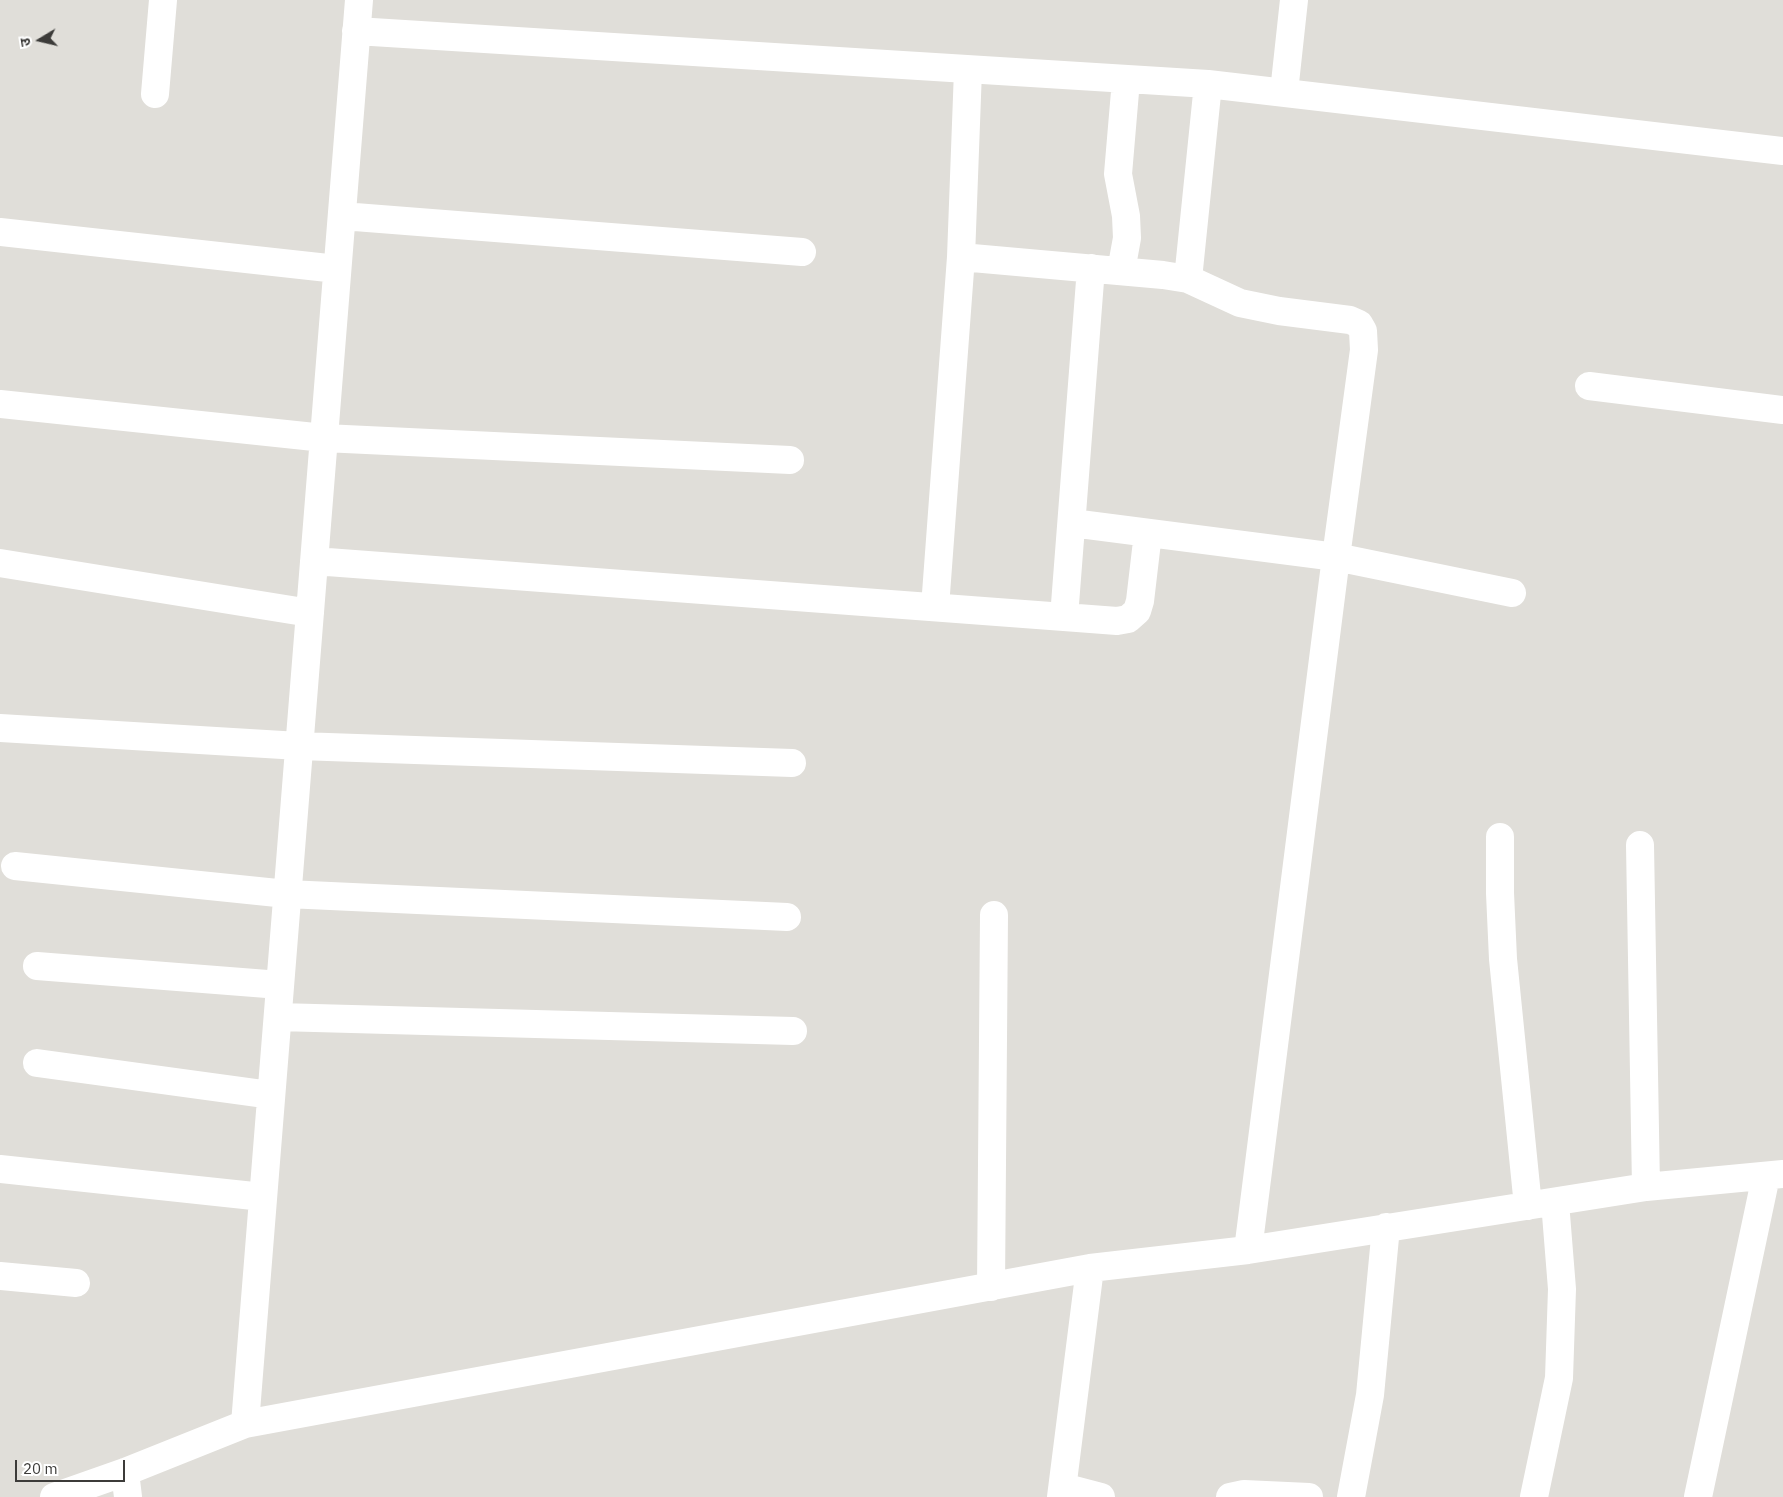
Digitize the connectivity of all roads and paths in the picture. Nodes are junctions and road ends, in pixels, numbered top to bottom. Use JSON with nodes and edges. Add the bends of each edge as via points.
{"nodes":[{"id":1,"x":163,"y":0,"type":"edge"},
{"id":2,"x":359,"y":0,"type":"edge"},
{"id":3,"x":1294,"y":0,"type":"edge"},
{"id":4,"x":356,"y":31,"type":"junction"},
{"id":5,"x":968,"y":70,"type":"junction"},
{"id":6,"x":1126,"y":80,"type":"junction"},
{"id":7,"x":1208,"y":84,"type":"junction"},
{"id":8,"x":1284,"y":92,"type":"junction"},
{"id":9,"x":155,"y":94,"type":"dead end"},
{"id":10,"x":1783,"y":151,"type":"edge"},
{"id":11,"x":342,"y":216,"type":"junction"},
{"id":12,"x":0,"y":232,"type":"edge"},
{"id":13,"x":802,"y":252,"type":"dead end"},
{"id":14,"x":962,"y":257,"type":"junction"},
{"id":15,"x":1092,"y":268,"type":"junction"},
{"id":16,"x":337,"y":269,"type":"junction"},
{"id":17,"x":1121,"y":271,"type":"junction"},
{"id":18,"x":1188,"y":280,"type":"junction"},
{"id":19,"x":1589,"y":386,"type":"dead end"},
{"id":20,"x":0,"y":404,"type":"edge"},
{"id":21,"x":1783,"y":410,"type":"edge"},
{"id":22,"x":324,"y":438,"type":"junction"},
{"id":23,"x":790,"y":460,"type":"dead end"},
{"id":24,"x":1072,"y":523,"type":"junction"},
{"id":25,"x":1148,"y":533,"type":"junction"},
{"id":26,"x":1336,"y":556,"type":"junction"},
{"id":27,"x":314,"y":561,"type":"junction"},
{"id":28,"x":0,"y":563,"type":"edge"},
{"id":29,"x":1512,"y":593,"type":"dead end"},
{"id":30,"x":935,"y":607,"type":"junction"},
{"id":31,"x":310,"y":613,"type":"junction"},
{"id":32,"x":1064,"y":617,"type":"junction"},
{"id":33,"x":0,"y":728,"type":"edge"},
{"id":34,"x":299,"y":746,"type":"junction"},
{"id":35,"x":792,"y":764,"type":"dead end"},
{"id":36,"x":1500,"y":837,"type":"dead end"},
{"id":37,"x":1640,"y":845,"type":"dead end"},
{"id":38,"x":15,"y":866,"type":"dead end"},
{"id":39,"x":287,"y":894,"type":"junction"},
{"id":40,"x":994,"y":915,"type":"dead end"},
{"id":41,"x":787,"y":916,"type":"dead end"},
{"id":42,"x":37,"y":966,"type":"dead end"},
{"id":43,"x":280,"y":985,"type":"junction"},
{"id":44,"x":278,"y":1017,"type":"junction"},
{"id":45,"x":793,"y":1031,"type":"dead end"},
{"id":46,"x":37,"y":1063,"type":"dead end"},
{"id":47,"x":271,"y":1095,"type":"junction"},
{"id":48,"x":0,"y":1169,"type":"edge"},
{"id":49,"x":1775,"y":1175,"type":"edge"},
{"id":50,"x":1646,"y":1187,"type":"junction"},
{"id":51,"x":263,"y":1197,"type":"junction"},
{"id":52,"x":1556,"y":1202,"type":"junction"},
{"id":53,"x":1528,"y":1206,"type":"junction"},
{"id":54,"x":1386,"y":1228,"type":"junction"},
{"id":55,"x":1248,"y":1250,"type":"junction"},
{"id":56,"x":1090,"y":1268,"type":"junction"},
{"id":57,"x":0,"y":1276,"type":"edge"},
{"id":58,"x":76,"y":1283,"type":"dead end"},
{"id":59,"x":991,"y":1287,"type":"junction"},
{"id":60,"x":245,"y":1424,"type":"junction"},
{"id":61,"x":126,"y":1484,"type":"edge"},
{"id":62,"x":1062,"y":1492,"type":"edge"},
{"id":63,"x":54,"y":1497,"type":"edge"},
{"id":64,"x":1102,"y":1497,"type":"edge"},
{"id":65,"x":1230,"y":1497,"type":"edge"},
{"id":66,"x":1309,"y":1497,"type":"edge"},
{"id":67,"x":1351,"y":1497,"type":"edge"},
{"id":68,"x":1534,"y":1497,"type":"edge"},
{"id":69,"x":1698,"y":1497,"type":"edge"}],
"edges":[{"from":1,"to":9,"type":"street"},
{"from":2,"to":4,"type":"street"},
{"from":3,"to":8,"type":"street"},
{"from":4,"to":5,"type":"street"},
{"from":4,"to":11,"type":"street"},
{"from":5,"to":6,"type":"street"},
{"from":5,"to":14,"type":"street"},
{"from":6,"to":7,"type":"street"},
{"from":6,"to":17,"type":"street","via":[[1118,174],[1127,238]]},
{"from":7,"to":8,"type":"street"},
{"from":7,"to":18,"type":"street"},
{"from":8,"to":10,"type":"street"},
{"from":11,"to":13,"type":"street"},
{"from":11,"to":16,"type":"street"},
{"from":12,"to":16,"type":"street"},
{"from":14,"to":15,"type":"street"},
{"from":14,"to":30,"type":"street"},
{"from":15,"to":17,"type":"street"},
{"from":15,"to":24,"type":"street"},
{"from":16,"to":22,"type":"street"},
{"from":17,"to":18,"type":"street"},
{"from":18,"to":26,"type":"street","via":[[1240,303],[1350,320],[1363,331],[1364,350]]},
{"from":19,"to":21,"type":"street"},
{"from":20,"to":22,"type":"street"},
{"from":22,"to":23,"type":"street"},
{"from":22,"to":27,"type":"street"},
{"from":24,"to":25,"type":"street"},
{"from":24,"to":32,"type":"street"},
{"from":25,"to":26,"type":"street"},
{"from":25,"to":32,"type":"street","via":[[1137,611],[1128,619],[1117,621]]},
{"from":26,"to":29,"type":"street"},
{"from":26,"to":55,"type":"street"},
{"from":27,"to":30,"type":"street"},
{"from":27,"to":31,"type":"street"},
{"from":28,"to":31,"type":"street"},
{"from":30,"to":32,"type":"street"},
{"from":31,"to":34,"type":"street"},
{"from":33,"to":34,"type":"street"},
{"from":34,"to":35,"type":"street"},
{"from":34,"to":39,"type":"street"},
{"from":36,"to":53,"type":"street","via":[[1503,959]]},
{"from":37,"to":50,"type":"street"},
{"from":38,"to":39,"type":"street"},
{"from":39,"to":41,"type":"street"},
{"from":39,"to":43,"type":"street"},
{"from":40,"to":59,"type":"street"},
{"from":42,"to":43,"type":"street"},
{"from":43,"to":44,"type":"street"},
{"from":44,"to":45,"type":"street"},
{"from":44,"to":47,"type":"street"},
{"from":46,"to":47,"type":"street"},
{"from":47,"to":51,"type":"street"},
{"from":48,"to":51,"type":"street"},
{"from":49,"to":50,"type":"street"},
{"from":49,"to":69,"type":"street"},
{"from":50,"to":52,"type":"street"},
{"from":51,"to":60,"type":"street"},
{"from":52,"to":53,"type":"street"},
{"from":52,"to":68,"type":"street","via":[[1562,1289],[1559,1378]]},
{"from":53,"to":54,"type":"street"},
{"from":54,"to":55,"type":"street"},
{"from":54,"to":67,"type":"street","via":[[1370,1395]]},
{"from":55,"to":56,"type":"street"},
{"from":56,"to":59,"type":"street"},
{"from":56,"to":62,"type":"street"},
{"from":57,"to":58,"type":"street"},
{"from":59,"to":60,"type":"street"},
{"from":60,"to":61,"type":"street"},
{"from":61,"to":63,"type":"street"},
{"from":62,"to":64,"type":"street"},
{"from":65,"to":66,"type":"street","via":[[1244,1494]]}]}
